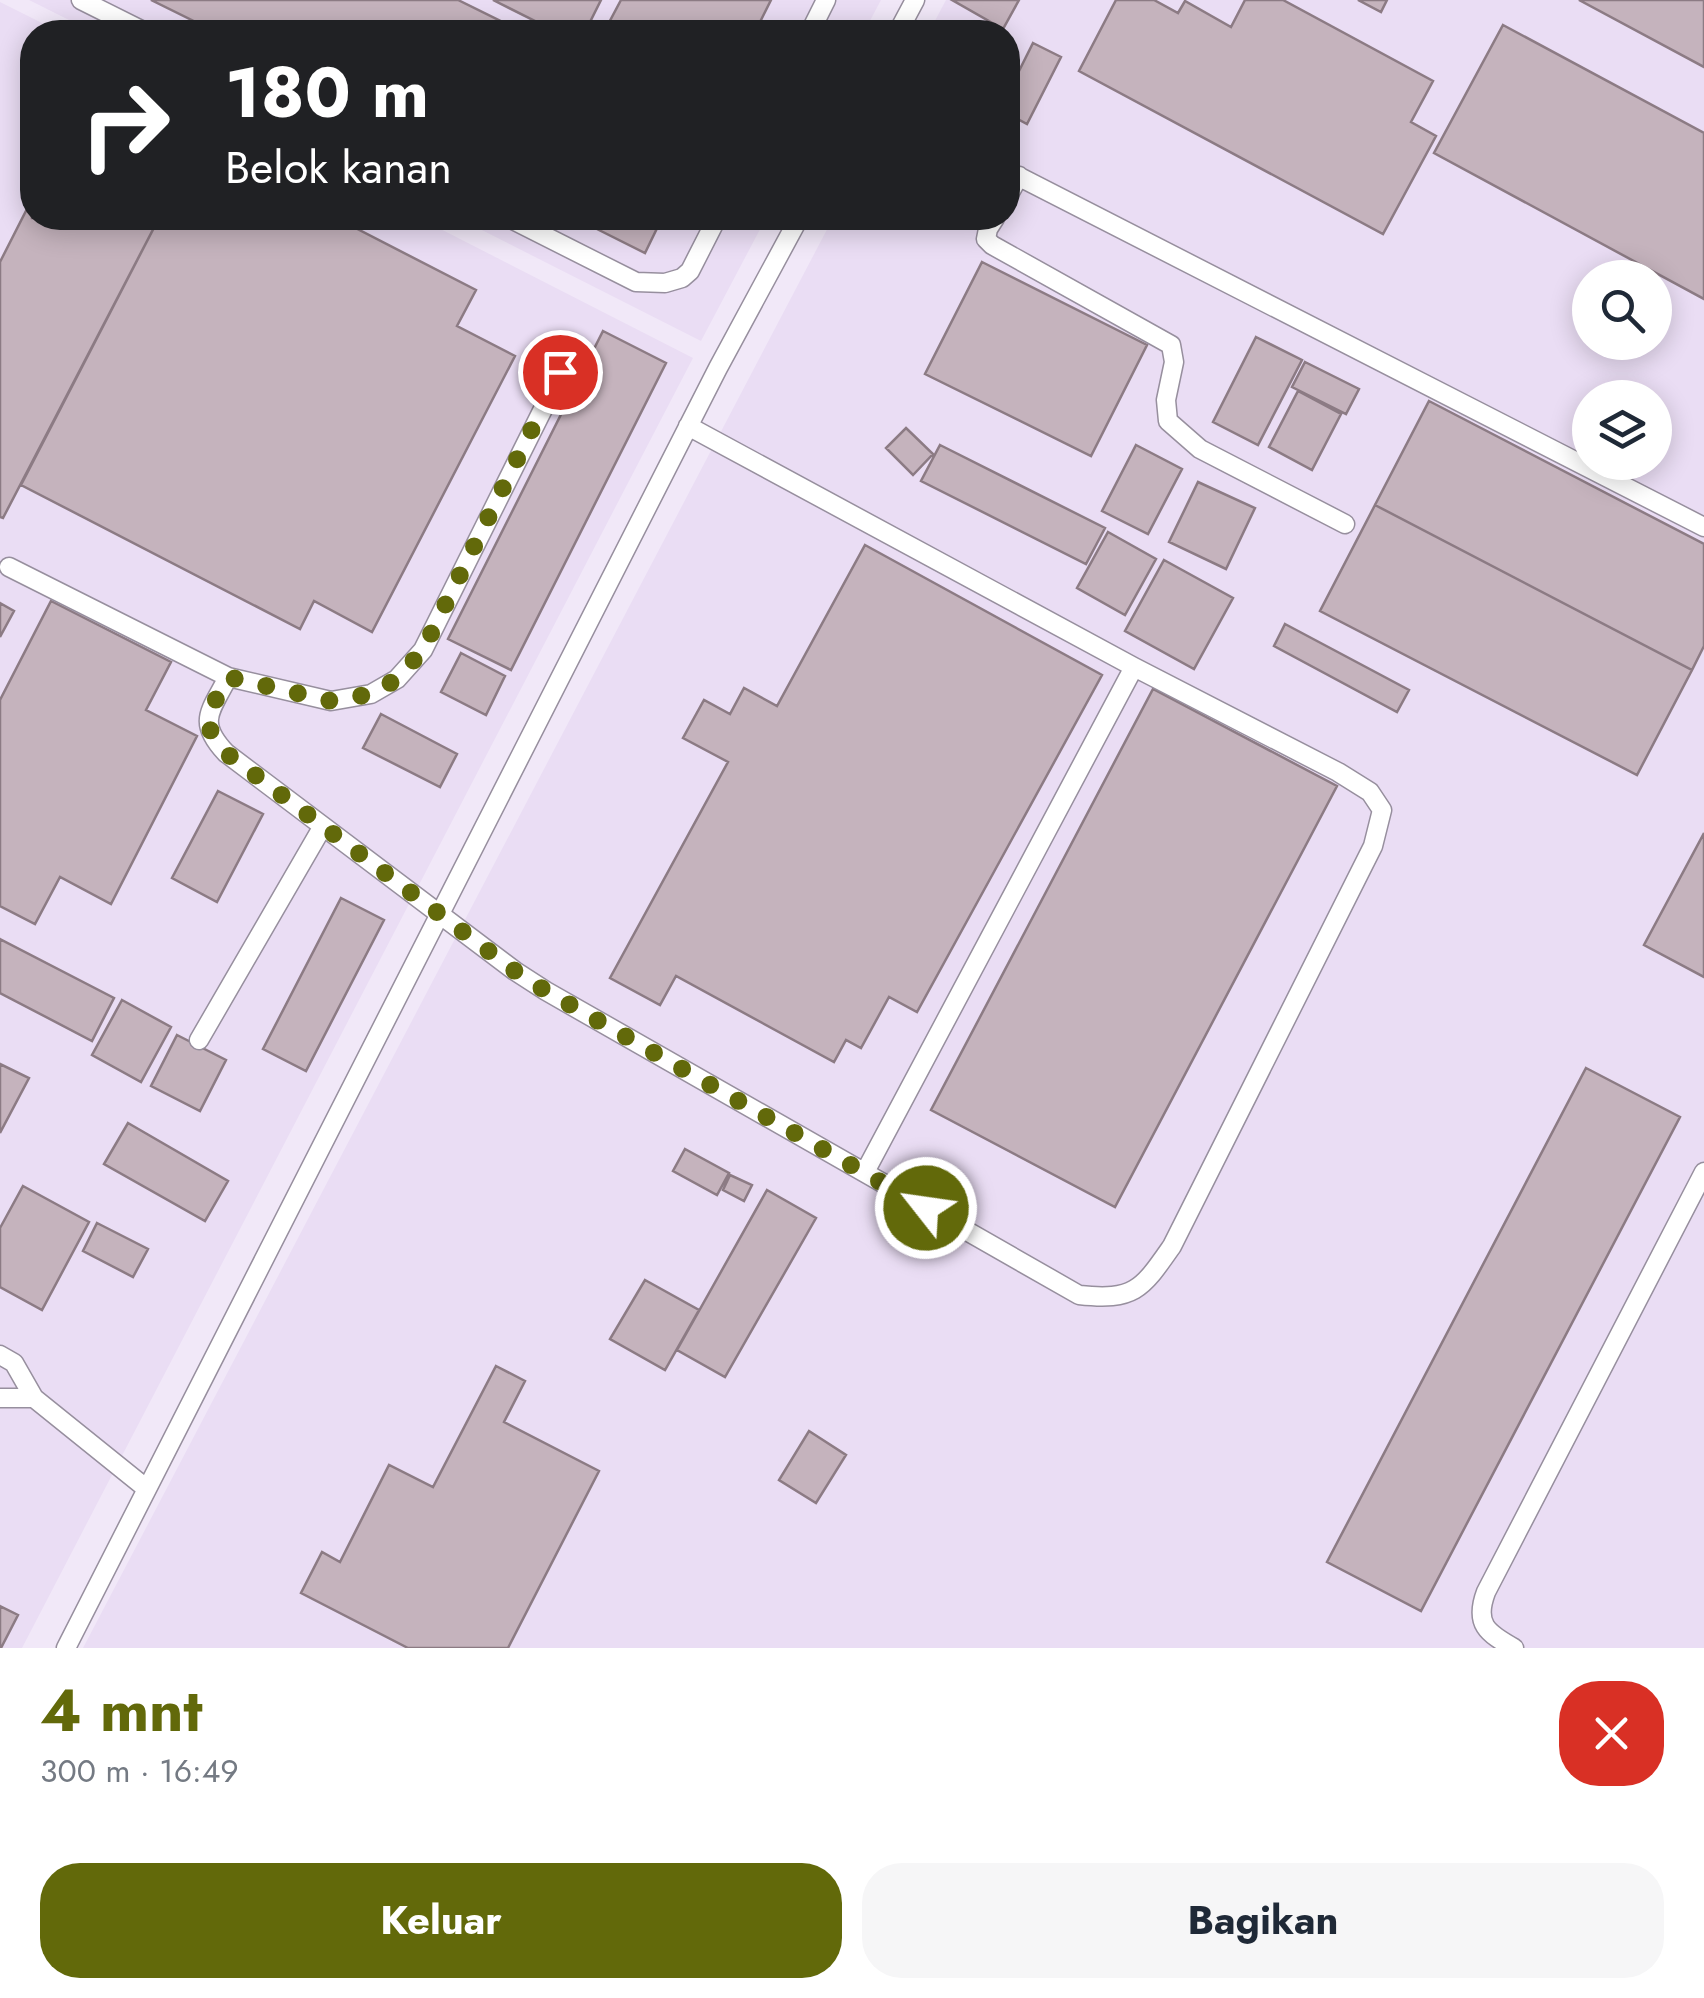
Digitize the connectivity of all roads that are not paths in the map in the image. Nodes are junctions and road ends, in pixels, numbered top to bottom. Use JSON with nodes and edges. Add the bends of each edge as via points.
{"nodes":[{"id":1,"x":80,"y":0,"type":"edge"},
{"id":2,"x":120,"y":20,"type":"edge"},
{"id":3,"x":1020,"y":178,"type":"edge"},
{"id":4,"x":533,"y":230,"type":"edge"},
{"id":5,"x":711,"y":230,"type":"edge"},
{"id":6,"x":793,"y":230,"type":"edge"},
{"id":7,"x":990,"y":230,"type":"edge"},
{"id":8,"x":560,"y":372,"type":"dead end"},
{"id":9,"x":688,"y":426,"type":"junction"},
{"id":10,"x":1344,"y":524,"type":"dead end"},
{"id":11,"x":1704,"y":527,"type":"edge"},
{"id":12,"x":9,"y":566,"type":"dead end"},
{"id":13,"x":1134,"y":667,"type":"junction"},
{"id":14,"x":228,"y":677,"type":"junction"},
{"id":15,"x":323,"y":826,"type":"junction"},
{"id":16,"x":440,"y":914,"type":"junction"},
{"id":17,"x":200,"y":1040,"type":"dead end"},
{"id":18,"x":865,"y":1172,"type":"junction"},
{"id":19,"x":1704,"y":1172,"type":"edge"},
{"id":20,"x":0,"y":1355,"type":"edge"},
{"id":21,"x":0,"y":1398,"type":"edge"},
{"id":22,"x":34,"y":1398,"type":"junction"},
{"id":23,"x":147,"y":1489,"type":"junction"},
{"id":24,"x":66,"y":1648,"type":"edge"},
{"id":25,"x":1514,"y":1648,"type":"edge"}],
"edges":[{"from":1,"to":2,"type":"lane"},
{"from":3,"to":11,"type":"lane"},
{"from":4,"to":5,"type":"lane","via":[[636,282],[665,283],[690,270]]},
{"from":6,"to":9,"type":"lane"},
{"from":7,"to":10,"type":"lane","via":[[992,245],[1171,345],[1168,421],[1180,434]]},
{"from":8,"to":14,"type":"lane","via":[[423,650],[397,679],[371,694],[331,701]]},
{"from":9,"to":13,"type":"lane"},
{"from":9,"to":16,"type":"lane"},
{"from":12,"to":14,"type":"lane"},
{"from":13,"to":18,"type":"lane"},
{"from":13,"to":18,"type":"lane","via":[[1338,772],[1370,792],[1382,810],[1373,846],[1172,1246],[1129,1294],[1080,1295]]},
{"from":14,"to":15,"type":"lane","via":[[207,720],[210,737]]},
{"from":15,"to":16,"type":"lane"},
{"from":15,"to":17,"type":"lane"},
{"from":16,"to":18,"type":"lane","via":[[546,991]]},
{"from":16,"to":23,"type":"lane"},
{"from":19,"to":25,"type":"lane","via":[[1486,1592],[1482,1623]]},
{"from":20,"to":22,"type":"lane","via":[[14,1363]]},
{"from":21,"to":22,"type":"lane"},
{"from":22,"to":23,"type":"lane"},
{"from":23,"to":24,"type":"lane"}]}
